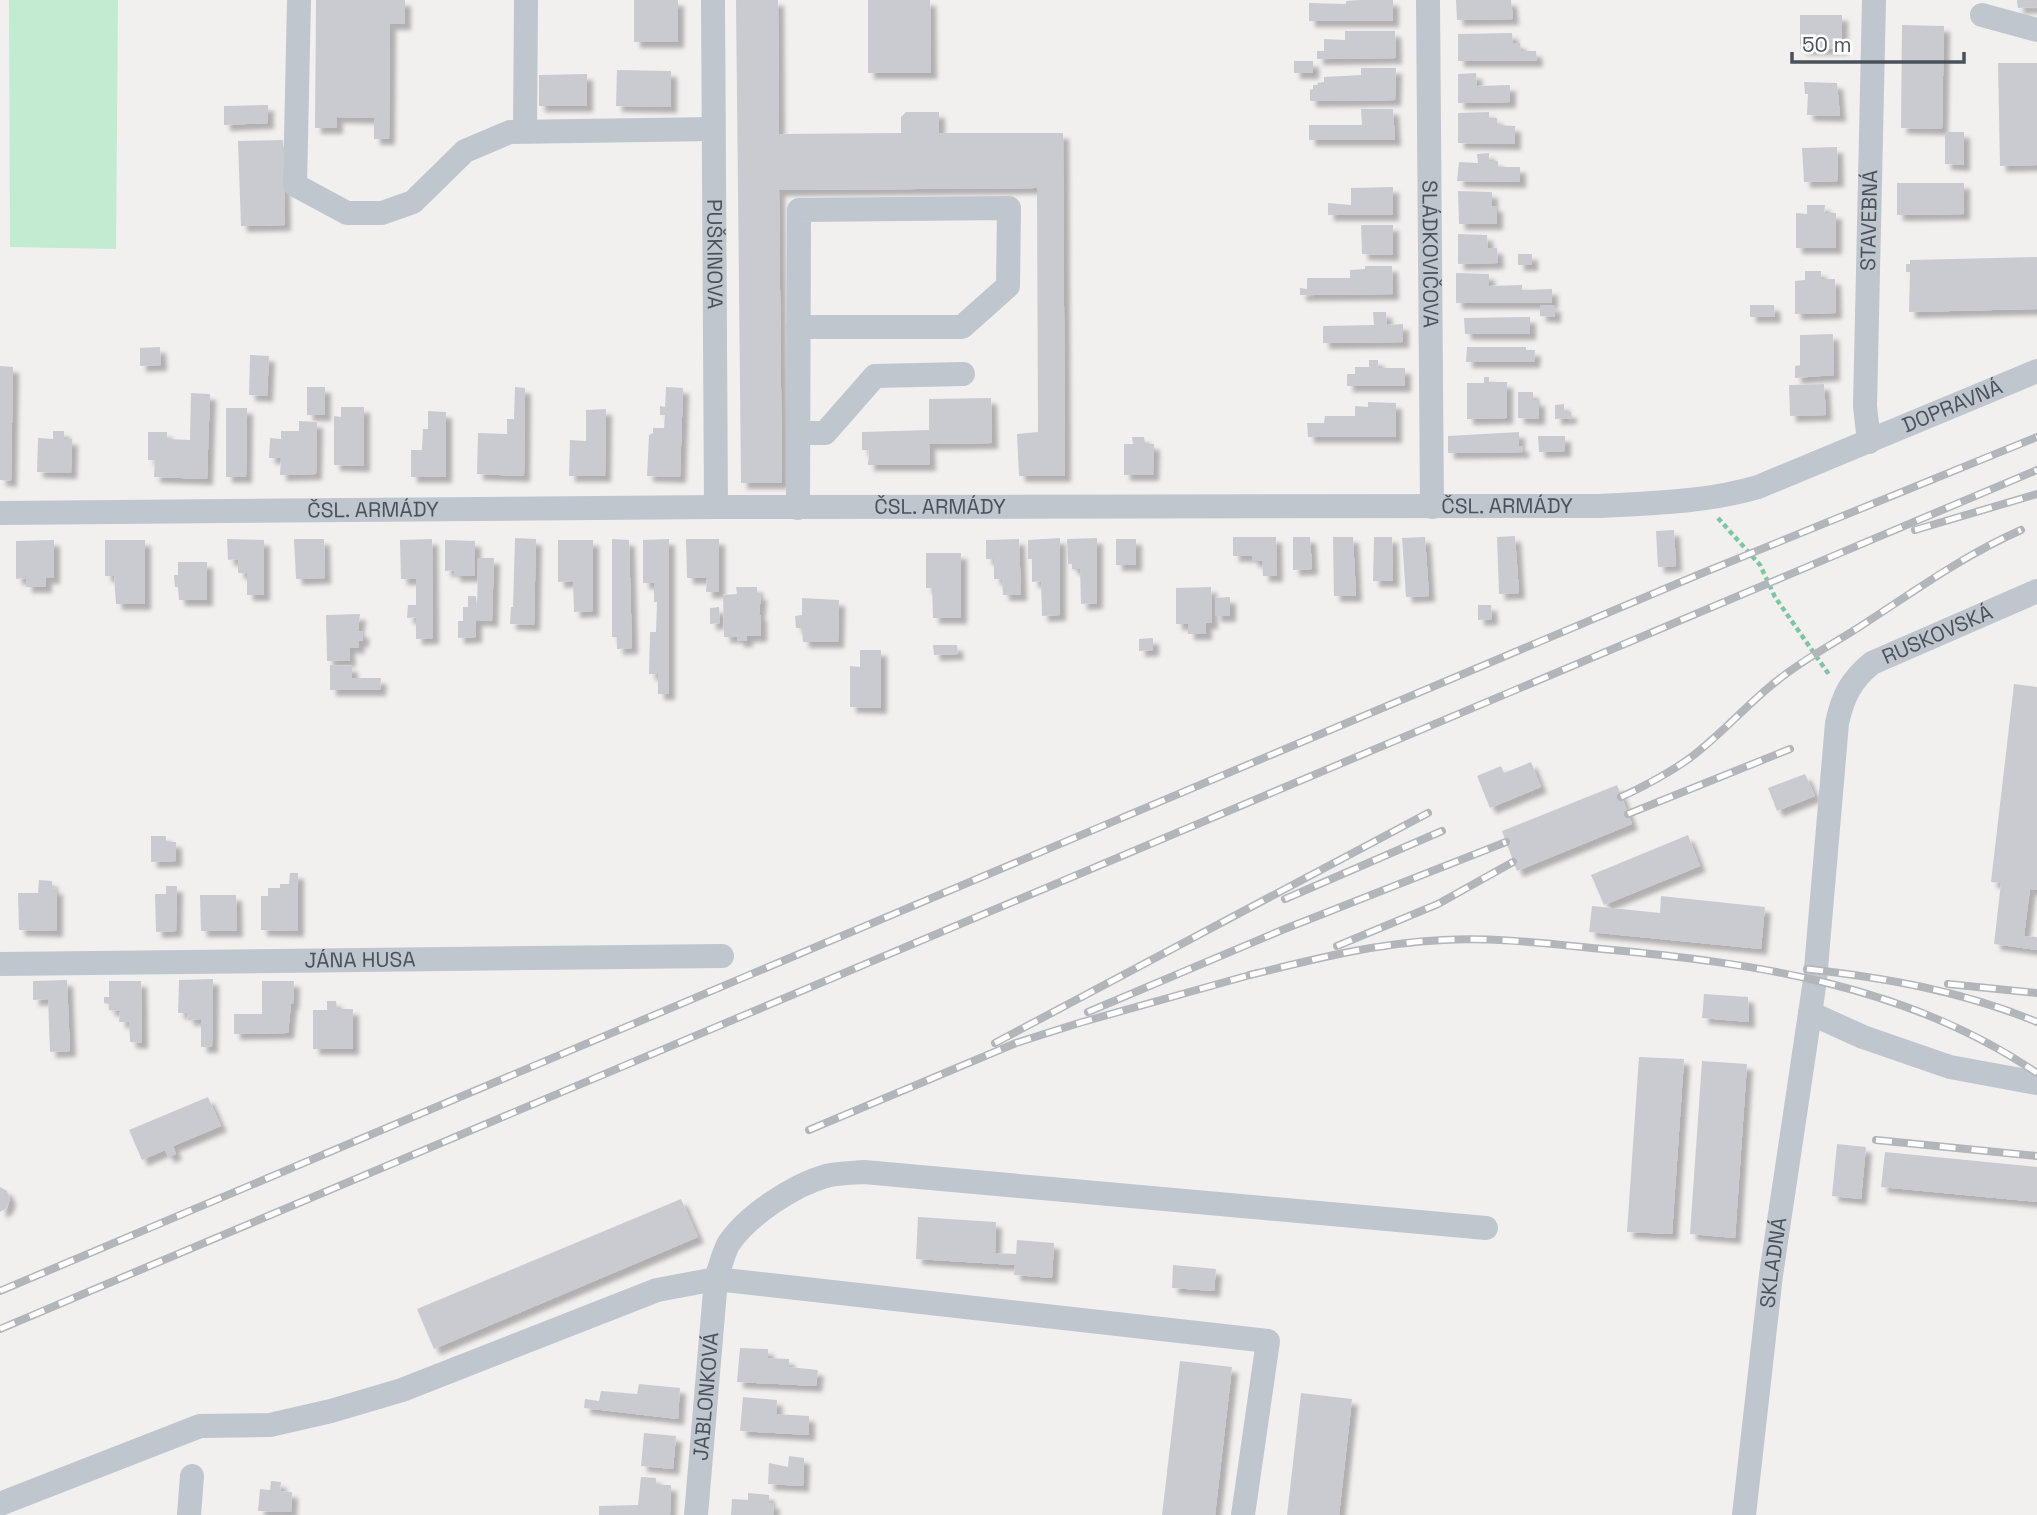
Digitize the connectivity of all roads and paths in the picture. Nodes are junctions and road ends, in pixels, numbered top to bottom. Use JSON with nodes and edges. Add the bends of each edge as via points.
{"nodes":[{"id":1,"x":299,"y":0,"type":"edge"},
{"id":2,"x":526,"y":0,"type":"edge"},
{"id":3,"x":713,"y":0,"type":"edge"},
{"id":4,"x":1428,"y":0,"type":"edge"},
{"id":5,"x":1874,"y":0,"type":"edge"},
{"id":6,"x":1982,"y":15,"type":"dead end"},
{"id":7,"x":2037,"y":30,"type":"edge"},
{"id":8,"x":713,"y":129,"type":"junction"},
{"id":9,"x":525,"y":131,"type":"junction"},
{"id":10,"x":799,"y":327,"type":"junction"},
{"id":11,"x":2037,"y":371,"type":"edge"},
{"id":12,"x":963,"y":374,"type":"dead end"},
{"id":13,"x":798,"y":433,"type":"junction"},
{"id":14,"x":1869,"y":442,"type":"junction"},
{"id":15,"x":1700,"y":499,"type":"junction"},
{"id":16,"x":716,"y":507,"type":"junction"},
{"id":17,"x":1432,"y":507,"type":"junction"},
{"id":18,"x":798,"y":508,"type":"junction"},
{"id":19,"x":0,"y":513,"type":"edge"},
{"id":20,"x":2037,"y":591,"type":"edge"},
{"id":21,"x":1846,"y":690,"type":"junction"},
{"id":22,"x":722,"y":956,"type":"dead end"},
{"id":23,"x":0,"y":964,"type":"edge"},
{"id":24,"x":1811,"y":1013,"type":"junction"},
{"id":25,"x":2037,"y":1083,"type":"edge"},
{"id":26,"x":1486,"y":1228,"type":"dead end"},
{"id":27,"x":716,"y":1279,"type":"junction"},
{"id":28,"x":192,"y":1476,"type":"dead end"},
{"id":29,"x":0,"y":1504,"type":"edge"},
{"id":30,"x":189,"y":1515,"type":"edge"},
{"id":31,"x":696,"y":1515,"type":"edge"},
{"id":32,"x":1243,"y":1515,"type":"edge"},
{"id":33,"x":1744,"y":1515,"type":"edge"}],
"edges":[{"from":1,"to":9,"type":"street","via":[[295,185],[347,213],[382,213],[413,202],[465,151],[510,132]]},
{"from":2,"to":9,"type":"street"},
{"from":3,"to":8,"type":"street","name":"PUŠKINOVA"},
{"from":4,"to":17,"type":"street","name":"SLÁDKOVIČOVA"},
{"from":5,"to":14,"type":"street","name":"STAVEBNÁ","via":[[1865,406]]},
{"from":6,"to":7,"type":"street"},
{"from":8,"to":9,"type":"street"},
{"from":8,"to":16,"type":"street","name":"PUŠKINOVA"},
{"from":10,"to":10,"type":"street","via":[[799,210],[1009,208],[1008,286],[962,327]]},
{"from":10,"to":13,"type":"street"},
{"from":11,"to":14,"type":"street","name":"DOPRAVNÁ"},
{"from":12,"to":13,"type":"street","via":[[875,376],[825,433]]},
{"from":13,"to":18,"type":"street"},
{"from":14,"to":15,"type":"street","name":"ČSL. ARMÁDY","via":[[1758,487]]},
{"from":15,"to":17,"type":"street","name":"ČSL. ARMÁDY","via":[[1600,506]]},
{"from":15,"to":21,"type":"path","via":[[1760,565],[1775,597],[1829,676]]},
{"from":16,"to":18,"type":"street","name":"ČSL. ARMÁDY"},
{"from":16,"to":19,"type":"street","name":"ČSL. ARMÁDY"},
{"from":17,"to":18,"type":"street","name":"ČSL. ARMÁDY"},
{"from":20,"to":21,"type":"street","name":"RUSKOVSKÁ","via":[[1872,663]]},
{"from":21,"to":24,"type":"street","name":"SKLADNÁ","via":[[1837,723]]},
{"from":22,"to":23,"type":"street","name":"JÁNA HUSA"},
{"from":24,"to":25,"type":"street","via":[[1863,1037],[1950,1067]]},
{"from":24,"to":33,"type":"street","name":"SKLADNÁ","via":[[1771,1275]]},
{"from":26,"to":27,"type":"street","name":"JABLONKOVÁ","via":[[863,1172],[826,1176],[772,1203],[729,1244]]},
{"from":27,"to":29,"type":"street","via":[[657,1290],[402,1390],[331,1411],[270,1425],[200,1426]]},
{"from":27,"to":31,"type":"street","name":"JABLONKOVÁ"},
{"from":27,"to":32,"type":"street","via":[[1268,1341]]},
{"from":28,"to":30,"type":"street"}]}
